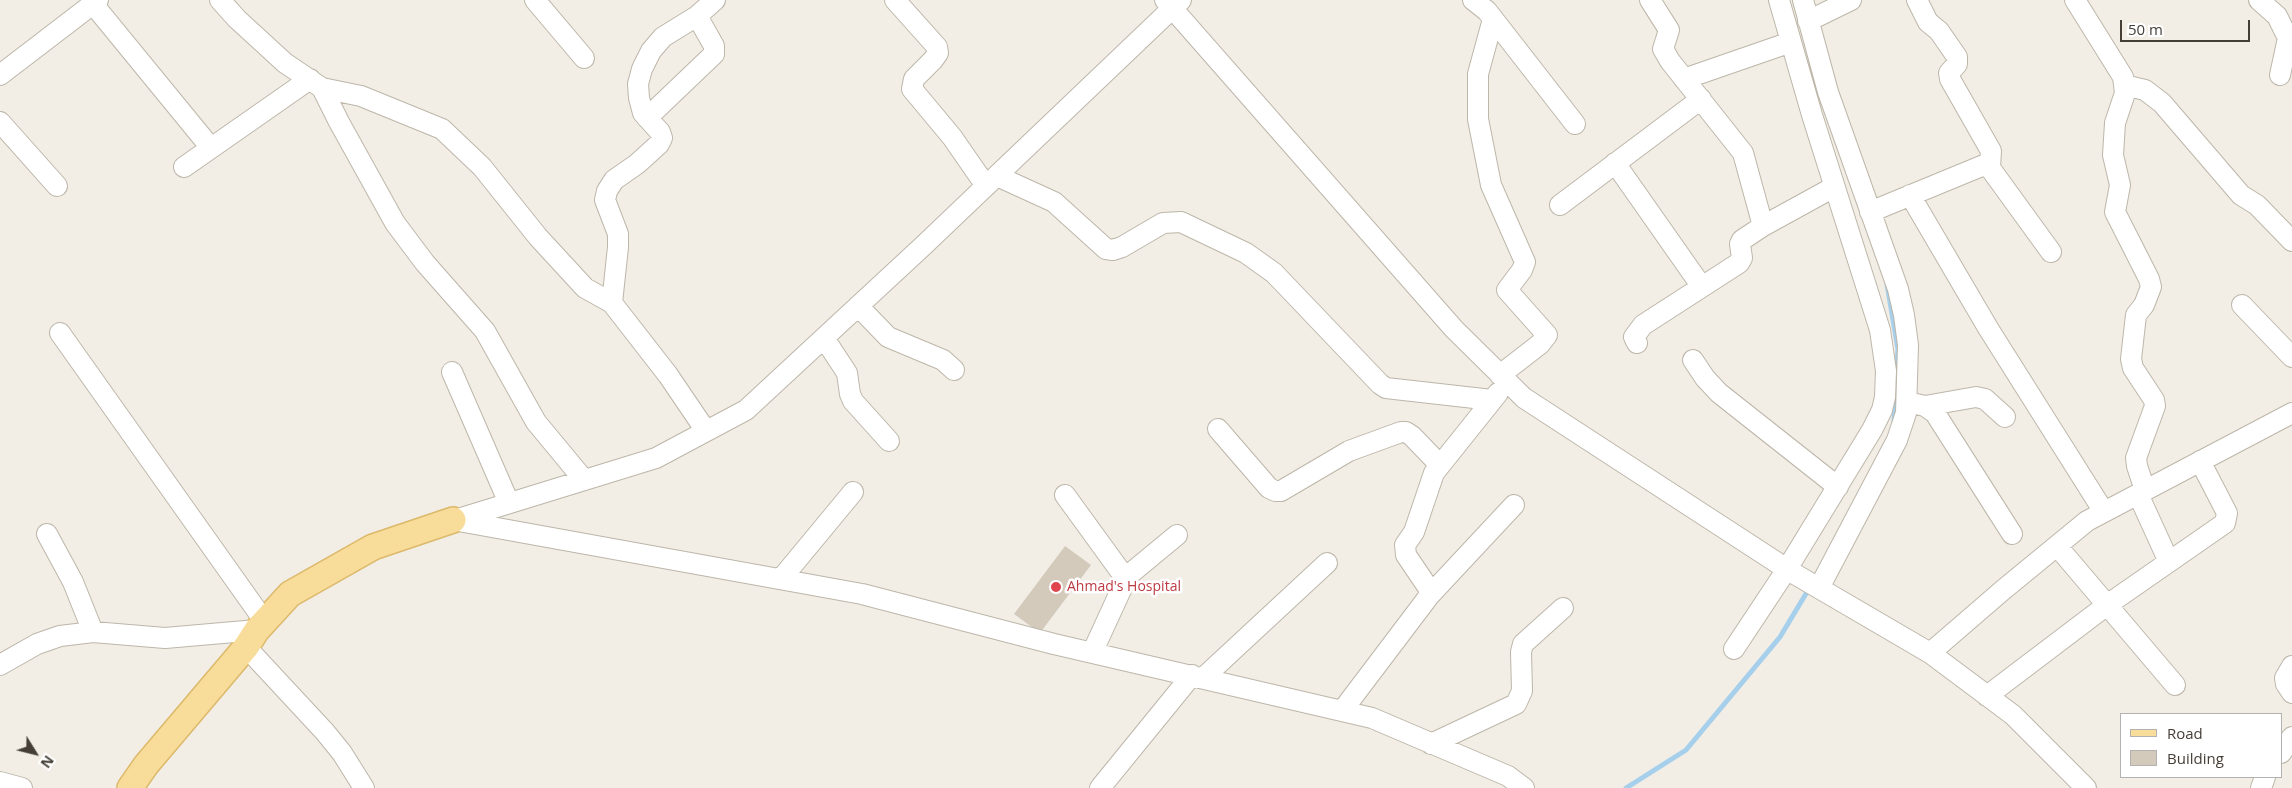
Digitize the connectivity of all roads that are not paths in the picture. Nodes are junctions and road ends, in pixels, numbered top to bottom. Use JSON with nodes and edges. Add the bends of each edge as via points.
{"nodes":[{"id":1,"x":220,"y":0,"type":"edge"},
{"id":2,"x":535,"y":0,"type":"edge"},
{"id":3,"x":715,"y":0,"type":"edge"},
{"id":4,"x":896,"y":0,"type":"edge"},
{"id":5,"x":1474,"y":0,"type":"edge"},
{"id":6,"x":1650,"y":0,"type":"edge"},
{"id":7,"x":1779,"y":0,"type":"edge"},
{"id":8,"x":1803,"y":0,"type":"edge"},
{"id":9,"x":1851,"y":0,"type":"edge"},
{"id":10,"x":1917,"y":0,"type":"edge"},
{"id":11,"x":2075,"y":0,"type":"edge"},
{"id":12,"x":2259,"y":0,"type":"edge"},
{"id":13,"x":95,"y":2,"type":"edge"},
{"id":14,"x":1173,"y":3,"type":"edge"},
{"id":15,"x":697,"y":16,"type":"junction"},
{"id":16,"x":1493,"y":19,"type":"junction"},
{"id":17,"x":1808,"y":21,"type":"junction"},
{"id":18,"x":1791,"y":42,"type":"junction"},
{"id":19,"x":584,"y":58,"type":"dead end"},
{"id":20,"x":2280,"y":75,"type":"dead end"},
{"id":21,"x":0,"y":76,"type":"edge"},
{"id":22,"x":1684,"y":79,"type":"junction"},
{"id":23,"x":316,"y":84,"type":"junction"},
{"id":24,"x":2124,"y":85,"type":"junction"},
{"id":25,"x":1700,"y":99,"type":"junction"},
{"id":26,"x":646,"y":118,"type":"junction"},
{"id":27,"x":0,"y":122,"type":"edge"},
{"id":28,"x":1575,"y":124,"type":"dead end"},
{"id":29,"x":211,"y":148,"type":"junction"},
{"id":30,"x":1614,"y":163,"type":"junction"},
{"id":31,"x":184,"y":167,"type":"dead end"},
{"id":32,"x":1990,"y":168,"type":"junction"},
{"id":33,"x":991,"y":181,"type":"junction"},
{"id":34,"x":57,"y":186,"type":"dead end"},
{"id":35,"x":1834,"y":187,"type":"junction"},
{"id":36,"x":1910,"y":195,"type":"junction"},
{"id":37,"x":1560,"y":205,"type":"dead end"},
{"id":38,"x":1870,"y":212,"type":"junction"},
{"id":39,"x":1763,"y":226,"type":"junction"},
{"id":40,"x":2292,"y":241,"type":"edge"},
{"id":41,"x":2051,"y":252,"type":"dead end"},
{"id":42,"x":1702,"y":287,"type":"junction"},
{"id":43,"x":612,"y":303,"type":"junction"},
{"id":44,"x":2242,"y":305,"type":"dead end"},
{"id":45,"x":858,"y":306,"type":"junction"},
{"id":46,"x":60,"y":333,"type":"dead end"},
{"id":47,"x":824,"y":338,"type":"junction"},
{"id":48,"x":1638,"y":343,"type":"dead end"},
{"id":49,"x":2292,"y":357,"type":"edge"},
{"id":50,"x":1693,"y":360,"type":"dead end"},
{"id":51,"x":954,"y":370,"type":"dead end"},
{"id":52,"x":452,"y":372,"type":"dead end"},
{"id":53,"x":1504,"y":378,"type":"junction"},
{"id":54,"x":1492,"y":400,"type":"junction"},
{"id":55,"x":1916,"y":404,"type":"junction"},
{"id":56,"x":2292,"y":413,"type":"edge"},
{"id":57,"x":2004,"y":417,"type":"dead end"},
{"id":58,"x":1218,"y":429,"type":"dead end"},
{"id":59,"x":706,"y":431,"type":"junction"},
{"id":60,"x":889,"y":442,"type":"dead end"},
{"id":61,"x":2200,"y":461,"type":"junction"},
{"id":62,"x":1440,"y":465,"type":"junction"},
{"id":63,"x":584,"y":480,"type":"junction"},
{"id":64,"x":1838,"y":486,"type":"junction"},
{"id":65,"x":853,"y":492,"type":"dead end"},
{"id":66,"x":2141,"y":492,"type":"junction"},
{"id":67,"x":1065,"y":496,"type":"dead end"},
{"id":68,"x":510,"y":503,"type":"junction"},
{"id":69,"x":1514,"y":505,"type":"dead end"},
{"id":70,"x":2104,"y":512,"type":"junction"},
{"id":71,"x":453,"y":520,"type":"junction"},
{"id":72,"x":47,"y":534,"type":"dead end"},
{"id":73,"x":2012,"y":534,"type":"dead end"},
{"id":74,"x":1177,"y":535,"type":"dead end"},
{"id":75,"x":2057,"y":546,"type":"junction"},
{"id":76,"x":2169,"y":562,"type":"junction"},
{"id":77,"x":1327,"y":563,"type":"dead end"},
{"id":78,"x":1790,"y":571,"type":"junction"},
{"id":79,"x":781,"y":579,"type":"junction"},
{"id":80,"x":1126,"y":579,"type":"junction"},
{"id":81,"x":1816,"y":587,"type":"junction"},
{"id":82,"x":1429,"y":596,"type":"junction"},
{"id":83,"x":2107,"y":605,"type":"junction"},
{"id":84,"x":1563,"y":608,"type":"dead end"},
{"id":85,"x":92,"y":632,"type":"junction"},
{"id":86,"x":256,"y":633,"type":"junction"},
{"id":87,"x":1734,"y":649,"type":"dead end"},
{"id":88,"x":1092,"y":653,"type":"junction"},
{"id":89,"x":1930,"y":653,"type":"junction"},
{"id":90,"x":0,"y":665,"type":"edge"},
{"id":91,"x":2292,"y":666,"type":"edge"},
{"id":92,"x":1198,"y":676,"type":"junction"},
{"id":93,"x":2175,"y":685,"type":"dead end"},
{"id":94,"x":2292,"y":693,"type":"edge"},
{"id":95,"x":1987,"y":696,"type":"junction"},
{"id":96,"x":1342,"y":711,"type":"junction"},
{"id":97,"x":2292,"y":737,"type":"edge"},
{"id":98,"x":1431,"y":744,"type":"junction"},
{"id":99,"x":2282,"y":752,"type":"edge"},
{"id":100,"x":0,"y":782,"type":"edge"},
{"id":101,"x":1111,"y":784,"type":"edge"},
{"id":102,"x":1521,"y":785,"type":"edge"},
{"id":103,"x":22,"y":788,"type":"edge"},
{"id":104,"x":130,"y":788,"type":"edge"},
{"id":105,"x":364,"y":788,"type":"edge"},
{"id":106,"x":2086,"y":788,"type":"edge"}],
"edges":[{"from":1,"to":23,"type":"street","via":[[285,63]]},
{"from":2,"to":19,"type":"street"},
{"from":3,"to":15,"type":"street"},
{"from":4,"to":33,"type":"street","via":[[937,47],[934,60],[914,79],[912,88]]},
{"from":5,"to":16,"type":"street"},
{"from":6,"to":22,"type":"street","via":[[1669,30],[1663,49]]},
{"from":7,"to":18,"type":"street"},
{"from":8,"to":17,"type":"street"},
{"from":9,"to":17,"type":"street"},
{"from":10,"to":32,"type":"street","via":[[1928,22],[1939,31],[1957,57],[1957,64],[1949,73],[1950,79],[1991,151]]},
{"from":11,"to":24,"type":"street","via":[[2123,77]]},
{"from":12,"to":20,"type":"street","via":[[2277,16],[2288,38]]},
{"from":13,"to":21,"type":"street"},
{"from":13,"to":29,"type":"street"},
{"from":14,"to":33,"type":"street"},
{"from":14,"to":53,"type":"street","via":[[1454,330]]},
{"from":15,"to":26,"type":"street","via":[[663,37],[651,51],[638,84]]},
{"from":15,"to":26,"type":"street","via":[[714,46],[714,54]]},
{"from":16,"to":28,"type":"street"},
{"from":16,"to":53,"type":"street","via":[[1478,74],[1478,119],[1491,185],[1524,256],[1522,270],[1507,290],[1547,335]]},
{"from":17,"to":38,"type":"street","via":[[1828,92]]},
{"from":18,"to":22,"type":"street"},
{"from":18,"to":35,"type":"street"},
{"from":22,"to":25,"type":"street"},
{"from":23,"to":29,"type":"street"},
{"from":23,"to":43,"type":"street","via":[[361,96],[442,129],[482,167],[538,237],[585,288]]},
{"from":23,"to":63,"type":"street","via":[[395,223],[425,263],[485,331],[536,422]]},
{"from":24,"to":40,"type":"street","via":[[2145,90],[2162,103],[2241,194],[2257,205]]},
{"from":24,"to":66,"type":"street","via":[[2125,93],[2114,122],[2113,156],[2120,185],[2115,212],[2151,287],[2136,315],[2131,359],[2155,406],[2136,458]]},
{"from":25,"to":30,"type":"street"},
{"from":25,"to":39,"type":"street","via":[[1743,154]]},
{"from":26,"to":43,"type":"street","via":[[662,138],[637,164],[614,180],[605,200],[618,234]]},
{"from":27,"to":34,"type":"street"},
{"from":29,"to":31,"type":"street"},
{"from":30,"to":37,"type":"street"},
{"from":30,"to":42,"type":"street"},
{"from":32,"to":36,"type":"street","via":[[1980,165]]},
{"from":32,"to":41,"type":"street"},
{"from":33,"to":45,"type":"street"},
{"from":33,"to":54,"type":"street","via":[[1054,202],[1106,249],[1122,247],[1163,223],[1181,222],[1246,253],[1274,273],[1386,388]]},
{"from":35,"to":39,"type":"street"},
{"from":35,"to":64,"type":"street","via":[[1880,330],[1886,371],[1882,410]]},
{"from":36,"to":38,"type":"street"},
{"from":36,"to":70,"type":"street","via":[[1988,328]]},
{"from":38,"to":55,"type":"street","via":[[1898,288]]},
{"from":39,"to":42,"type":"street","via":[[1742,240],[1739,263]]},
{"from":42,"to":48,"type":"street","via":[[1643,325],[1634,336]]},
{"from":43,"to":59,"type":"street","via":[[668,375]]},
{"from":44,"to":49,"type":"street"},
{"from":45,"to":47,"type":"street"},
{"from":45,"to":51,"type":"street","via":[[888,337],[943,360]]},
{"from":46,"to":86,"type":"street"},
{"from":47,"to":59,"type":"street","via":[[746,410]]},
{"from":47,"to":60,"type":"street","via":[[847,373],[853,401]]},
{"from":50,"to":64,"type":"street","via":[[1719,393]]},
{"from":52,"to":68,"type":"street"},
{"from":53,"to":54,"type":"street"},
{"from":53,"to":78,"type":"street","via":[[1524,398]]},
{"from":54,"to":62,"type":"street"},
{"from":55,"to":57,"type":"street","via":[[1976,397],[1985,399]]},
{"from":55,"to":73,"type":"street","via":[[1935,413]]},
{"from":55,"to":81,"type":"street","via":[[1906,414],[1897,440]]},
{"from":56,"to":61,"type":"street"},
{"from":58,"to":62,"type":"street","via":[[1275,491],[1281,491],[1349,451],[1401,432],[1412,436]]},
{"from":59,"to":63,"type":"street","via":[[656,458]]},
{"from":61,"to":66,"type":"street"},
{"from":61,"to":76,"type":"street","via":[[2227,518],[2225,523]]},
{"from":62,"to":82,"type":"street","via":[[1429,482],[1414,532],[1404,551],[1428,589]]},
{"from":63,"to":68,"type":"street"},
{"from":64,"to":78,"type":"street"},
{"from":65,"to":79,"type":"street"},
{"from":66,"to":70,"type":"street"},
{"from":66,"to":76,"type":"street"},
{"from":67,"to":80,"type":"street"},
{"from":68,"to":71,"type":"street"},
{"from":69,"to":82,"type":"street"},
{"from":70,"to":75,"type":"street","via":[[2087,521]]},
{"from":71,"to":79,"type":"street"},
{"from":71,"to":86,"type":"main road","via":[[373,546],[290,594]]},
{"from":72,"to":85,"type":"street","via":[[73,582]]},
{"from":74,"to":80,"type":"street"},
{"from":75,"to":83,"type":"street"},
{"from":75,"to":89,"type":"street"},
{"from":76,"to":83,"type":"street"},
{"from":77,"to":92,"type":"street"},
{"from":78,"to":81,"type":"street"},
{"from":78,"to":87,"type":"street"},
{"from":79,"to":88,"type":"street","via":[[862,594]]},
{"from":80,"to":88,"type":"street"},
{"from":81,"to":89,"type":"street"},
{"from":82,"to":96,"type":"street"},
{"from":83,"to":93,"type":"street"},
{"from":83,"to":95,"type":"street"},
{"from":84,"to":98,"type":"street","via":[[1523,644],[1522,691],[1516,704]]},
{"from":85,"to":86,"type":"street","via":[[165,638]]},
{"from":85,"to":90,"type":"street","via":[[60,636],[37,644]]},
{"from":86,"to":104,"type":"main road"},
{"from":86,"to":105,"type":"street"},
{"from":88,"to":92,"type":"street"},
{"from":89,"to":95,"type":"street"},
{"from":91,"to":94,"type":"street","via":[[2285,678]]},
{"from":92,"to":96,"type":"street"},
{"from":92,"to":101,"type":"street"},
{"from":95,"to":106,"type":"street","via":[[2013,715]]},
{"from":96,"to":98,"type":"street","via":[[1372,718]]},
{"from":97,"to":99,"type":"street"},
{"from":98,"to":102,"type":"street","via":[[1508,776]]},
{"from":100,"to":103,"type":"street"}]}
